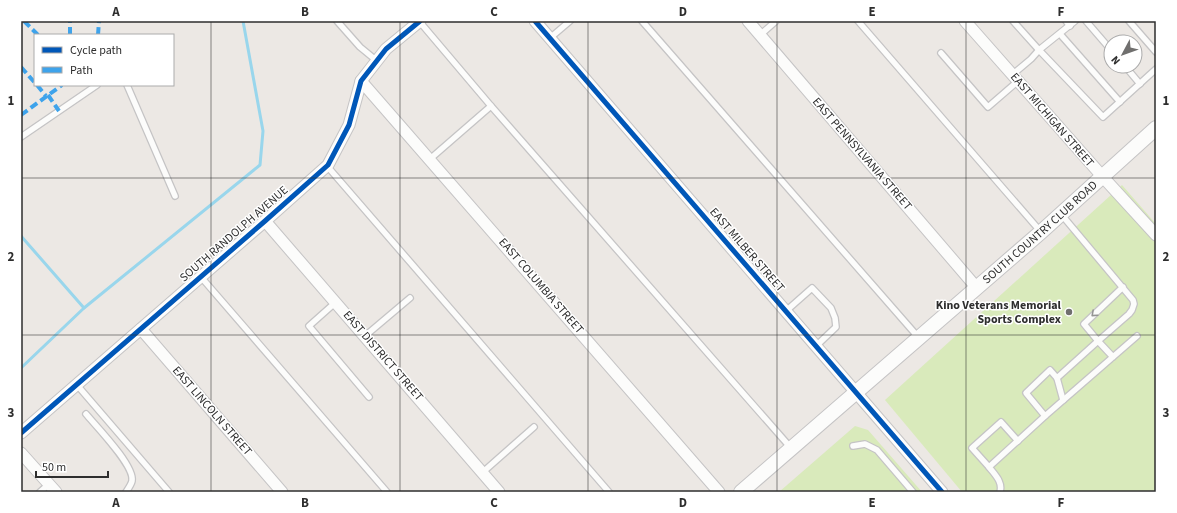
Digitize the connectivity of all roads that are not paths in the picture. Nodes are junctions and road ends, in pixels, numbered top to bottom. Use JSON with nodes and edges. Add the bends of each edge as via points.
{"nodes":[{"id":1,"x":337,"y":21,"type":"edge"},
{"id":2,"x":419,"y":21,"type":"edge"},
{"id":3,"x":535,"y":21,"type":"edge"},
{"id":4,"x":570,"y":21,"type":"edge"},
{"id":5,"x":642,"y":21,"type":"edge"},
{"id":6,"x":748,"y":21,"type":"edge"},
{"id":7,"x":776,"y":21,"type":"edge"},
{"id":8,"x":858,"y":21,"type":"edge"},
{"id":9,"x":965,"y":21,"type":"edge"},
{"id":10,"x":1013,"y":21,"type":"edge"},
{"id":11,"x":1075,"y":21,"type":"edge"},
{"id":12,"x":1086,"y":21,"type":"edge"},
{"id":13,"x":1129,"y":21,"type":"edge"},
{"id":14,"x":1068,"y":23,"type":"edge"},
{"id":15,"x":1060,"y":34,"type":"junction"},
{"id":16,"x":760,"y":35,"type":"junction"},
{"id":17,"x":550,"y":38,"type":"junction"},
{"id":18,"x":1103,"y":41,"type":"edge"},
{"id":19,"x":1039,"y":50,"type":"junction"},
{"id":20,"x":1156,"y":52,"type":"edge"},
{"id":21,"x":941,"y":53,"type":"dead end"},
{"id":22,"x":377,"y":61,"type":"junction"},
{"id":23,"x":1156,"y":69,"type":"edge"},
{"id":24,"x":1132,"y":74,"type":"edge"},
{"id":25,"x":1015,"y":78,"type":"junction"},
{"id":26,"x":362,"y":81,"type":"junction"},
{"id":27,"x":1140,"y":84,"type":"junction"},
{"id":28,"x":96,"y":86,"type":"edge"},
{"id":29,"x":127,"y":86,"type":"edge"},
{"id":30,"x":1120,"y":102,"type":"junction"},
{"id":31,"x":491,"y":106,"type":"junction"},
{"id":32,"x":1156,"y":128,"type":"edge"},
{"id":33,"x":21,"y":137,"type":"edge"},
{"id":34,"x":430,"y":159,"type":"junction"},
{"id":35,"x":327,"y":166,"type":"junction"},
{"id":36,"x":1102,"y":176,"type":"junction"},
{"id":37,"x":175,"y":196,"type":"dead end"},
{"id":38,"x":1061,"y":214,"type":"junction"},
{"id":39,"x":265,"y":221,"type":"junction"},
{"id":40,"x":1041,"y":232,"type":"junction"},
{"id":41,"x":1156,"y":235,"type":"edge"},
{"id":42,"x":201,"y":277,"type":"junction"},
{"id":43,"x":976,"y":287,"type":"junction"},
{"id":44,"x":1123,"y":287,"type":"junction"},
{"id":45,"x":410,"y":298,"type":"dead end"},
{"id":46,"x":336,"y":302,"type":"junction"},
{"id":47,"x":786,"y":311,"type":"junction"},
{"id":48,"x":141,"y":329,"type":"junction"},
{"id":49,"x":365,"y":336,"type":"junction"},
{"id":50,"x":1137,"y":336,"type":"dead end"},
{"id":51,"x":919,"y":339,"type":"junction"},
{"id":52,"x":1098,"y":341,"type":"junction"},
{"id":53,"x":816,"y":346,"type":"junction"},
{"id":54,"x":1113,"y":357,"type":"junction"},
{"id":55,"x":1058,"y":378,"type":"junction"},
{"id":56,"x":77,"y":385,"type":"junction"},
{"id":57,"x":856,"y":392,"type":"junction"},
{"id":58,"x":369,"y":397,"type":"dead end"},
{"id":59,"x":1064,"y":400,"type":"junction"},
{"id":60,"x":86,"y":414,"type":"dead end"},
{"id":61,"x":1045,"y":416,"type":"junction"},
{"id":62,"x":534,"y":427,"type":"dead end"},
{"id":63,"x":21,"y":433,"type":"edge"},
{"id":64,"x":1018,"y":441,"type":"junction"},
{"id":65,"x":854,"y":446,"type":"dead end"},
{"id":66,"x":791,"y":448,"type":"junction"},
{"id":67,"x":21,"y":452,"type":"edge"},
{"id":68,"x":989,"y":467,"type":"junction"},
{"id":69,"x":483,"y":472,"type":"junction"},
{"id":70,"x":52,"y":488,"type":"edge"},
{"id":71,"x":40,"y":492,"type":"edge"},
{"id":72,"x":126,"y":492,"type":"edge"},
{"id":73,"x":169,"y":492,"type":"edge"},
{"id":74,"x":282,"y":492,"type":"edge"},
{"id":75,"x":387,"y":492,"type":"edge"},
{"id":76,"x":500,"y":492,"type":"edge"},
{"id":77,"x":608,"y":492,"type":"edge"},
{"id":78,"x":719,"y":492,"type":"edge"},
{"id":79,"x":741,"y":492,"type":"edge"},
{"id":80,"x":913,"y":492,"type":"edge"},
{"id":81,"x":942,"y":492,"type":"edge"},
{"id":82,"x":1000,"y":492,"type":"edge"}],
"edges":[{"from":1,"to":22,"type":"lane","via":[[360,48]]},
{"from":2,"to":22,"type":"street","name":"SOUTH RANDOLPH AVENUE","via":[[386,49]]},
{"from":2,"to":31,"type":"lane"},
{"from":3,"to":17,"type":"street","name":"EAST MILBER STREET"},
{"from":4,"to":17,"type":"lane"},
{"from":5,"to":51,"type":"lane"},
{"from":6,"to":16,"type":"street","name":"EAST PENNSYLVANIA STREET"},
{"from":7,"to":16,"type":"lane"},
{"from":8,"to":40,"type":"lane"},
{"from":9,"to":25,"type":"street","name":"EAST MICHIGAN STREET"},
{"from":10,"to":19,"type":"lane"},
{"from":11,"to":14,"type":"lane"},
{"from":12,"to":18,"type":"lane"},
{"from":13,"to":20,"type":"lane"},
{"from":14,"to":15,"type":"lane"},
{"from":15,"to":19,"type":"lane"},
{"from":15,"to":30,"type":"lane"},
{"from":16,"to":43,"type":"street","name":"EAST PENNSYLVANIA STREET"},
{"from":17,"to":47,"type":"street","name":"EAST MILBER STREET"},
{"from":19,"to":25,"type":"lane"},
{"from":19,"to":30,"type":"lane","via":[[1103,117]]},
{"from":21,"to":25,"type":"lane","via":[[988,107]]},
{"from":22,"to":26,"type":"street","name":"SOUTH RANDOLPH AVENUE"},
{"from":23,"to":27,"type":"lane"},
{"from":24,"to":27,"type":"lane"},
{"from":25,"to":36,"type":"street","name":"EAST MICHIGAN STREET"},
{"from":26,"to":34,"type":"street","name":"EAST COLUMBIA STREET"},
{"from":26,"to":35,"type":"street","name":"SOUTH RANDOLPH AVENUE","via":[[349,125]]},
{"from":27,"to":30,"type":"lane"},
{"from":28,"to":33,"type":"lane"},
{"from":29,"to":37,"type":"lane"},
{"from":31,"to":34,"type":"lane"},
{"from":31,"to":66,"type":"lane"},
{"from":32,"to":36,"type":"street","name":"SOUTH COUNTRY CLUB ROAD"},
{"from":34,"to":78,"type":"street","name":"EAST COLUMBIA STREET"},
{"from":35,"to":39,"type":"street","name":"SOUTH RANDOLPH AVENUE"},
{"from":35,"to":77,"type":"lane"},
{"from":36,"to":38,"type":"street","name":"SOUTH COUNTRY CLUB ROAD"},
{"from":36,"to":41,"type":"street","name":"EAST MICHIGAN STREET"},
{"from":38,"to":40,"type":"street","name":"SOUTH COUNTRY CLUB ROAD"},
{"from":38,"to":44,"type":"lane"},
{"from":39,"to":42,"type":"street","name":"SOUTH RANDOLPH AVENUE"},
{"from":39,"to":46,"type":"street","name":"EAST DISTRICT STREET"},
{"from":40,"to":43,"type":"street","name":"SOUTH COUNTRY CLUB ROAD"},
{"from":42,"to":48,"type":"street","name":"SOUTH RANDOLPH AVENUE"},
{"from":42,"to":75,"type":"lane"},
{"from":43,"to":51,"type":"street","name":"SOUTH COUNTRY CLUB ROAD"},
{"from":44,"to":52,"type":"lane","via":[[1133,300],[1132,310]]},
{"from":44,"to":52,"type":"lane","one_way":true,"via":[[1084,324]]},
{"from":45,"to":49,"type":"lane"},
{"from":46,"to":49,"type":"street","name":"EAST DISTRICT STREET"},
{"from":46,"to":58,"type":"lane","via":[[309,326]]},
{"from":47,"to":53,"type":"street","name":"EAST MILBER STREET"},
{"from":47,"to":53,"type":"lane","via":[[812,288],[831,308],[836,327]]},
{"from":48,"to":56,"type":"street","name":"SOUTH RANDOLPH AVENUE"},
{"from":48,"to":74,"type":"street","name":"EAST LINCOLN STREET"},
{"from":49,"to":69,"type":"street","name":"EAST DISTRICT STREET"},
{"from":50,"to":54,"type":"lane"},
{"from":51,"to":57,"type":"street","name":"SOUTH COUNTRY CLUB ROAD"},
{"from":52,"to":54,"type":"lane"},
{"from":52,"to":55,"type":"lane"},
{"from":53,"to":57,"type":"street","name":"EAST MILBER STREET"},
{"from":54,"to":59,"type":"lane"},
{"from":55,"to":59,"type":"lane"},
{"from":55,"to":61,"type":"lane","via":[[1050,370],[1026,393]]},
{"from":56,"to":63,"type":"street","name":"SOUTH RANDOLPH AVENUE"},
{"from":56,"to":73,"type":"lane"},
{"from":57,"to":66,"type":"street","name":"SOUTH COUNTRY CLUB ROAD"},
{"from":57,"to":81,"type":"street","name":"EAST MILBER STREET"},
{"from":59,"to":61,"type":"lane"},
{"from":60,"to":72,"type":"lane","via":[[124,459],[132,474],[132,482]]},
{"from":61,"to":64,"type":"lane"},
{"from":62,"to":69,"type":"lane"},
{"from":64,"to":68,"type":"lane"},
{"from":64,"to":68,"type":"lane","via":[[1001,422],[972,448]]},
{"from":65,"to":80,"type":"lane","via":[[865,444],[877,450]]},
{"from":66,"to":79,"type":"street","name":"SOUTH COUNTRY CLUB ROAD"},
{"from":67,"to":70,"type":"street"},
{"from":68,"to":82,"type":"lane","via":[[1001,484]]},
{"from":69,"to":76,"type":"street","name":"EAST DISTRICT STREET"},
{"from":70,"to":71,"type":"lane"}]}
